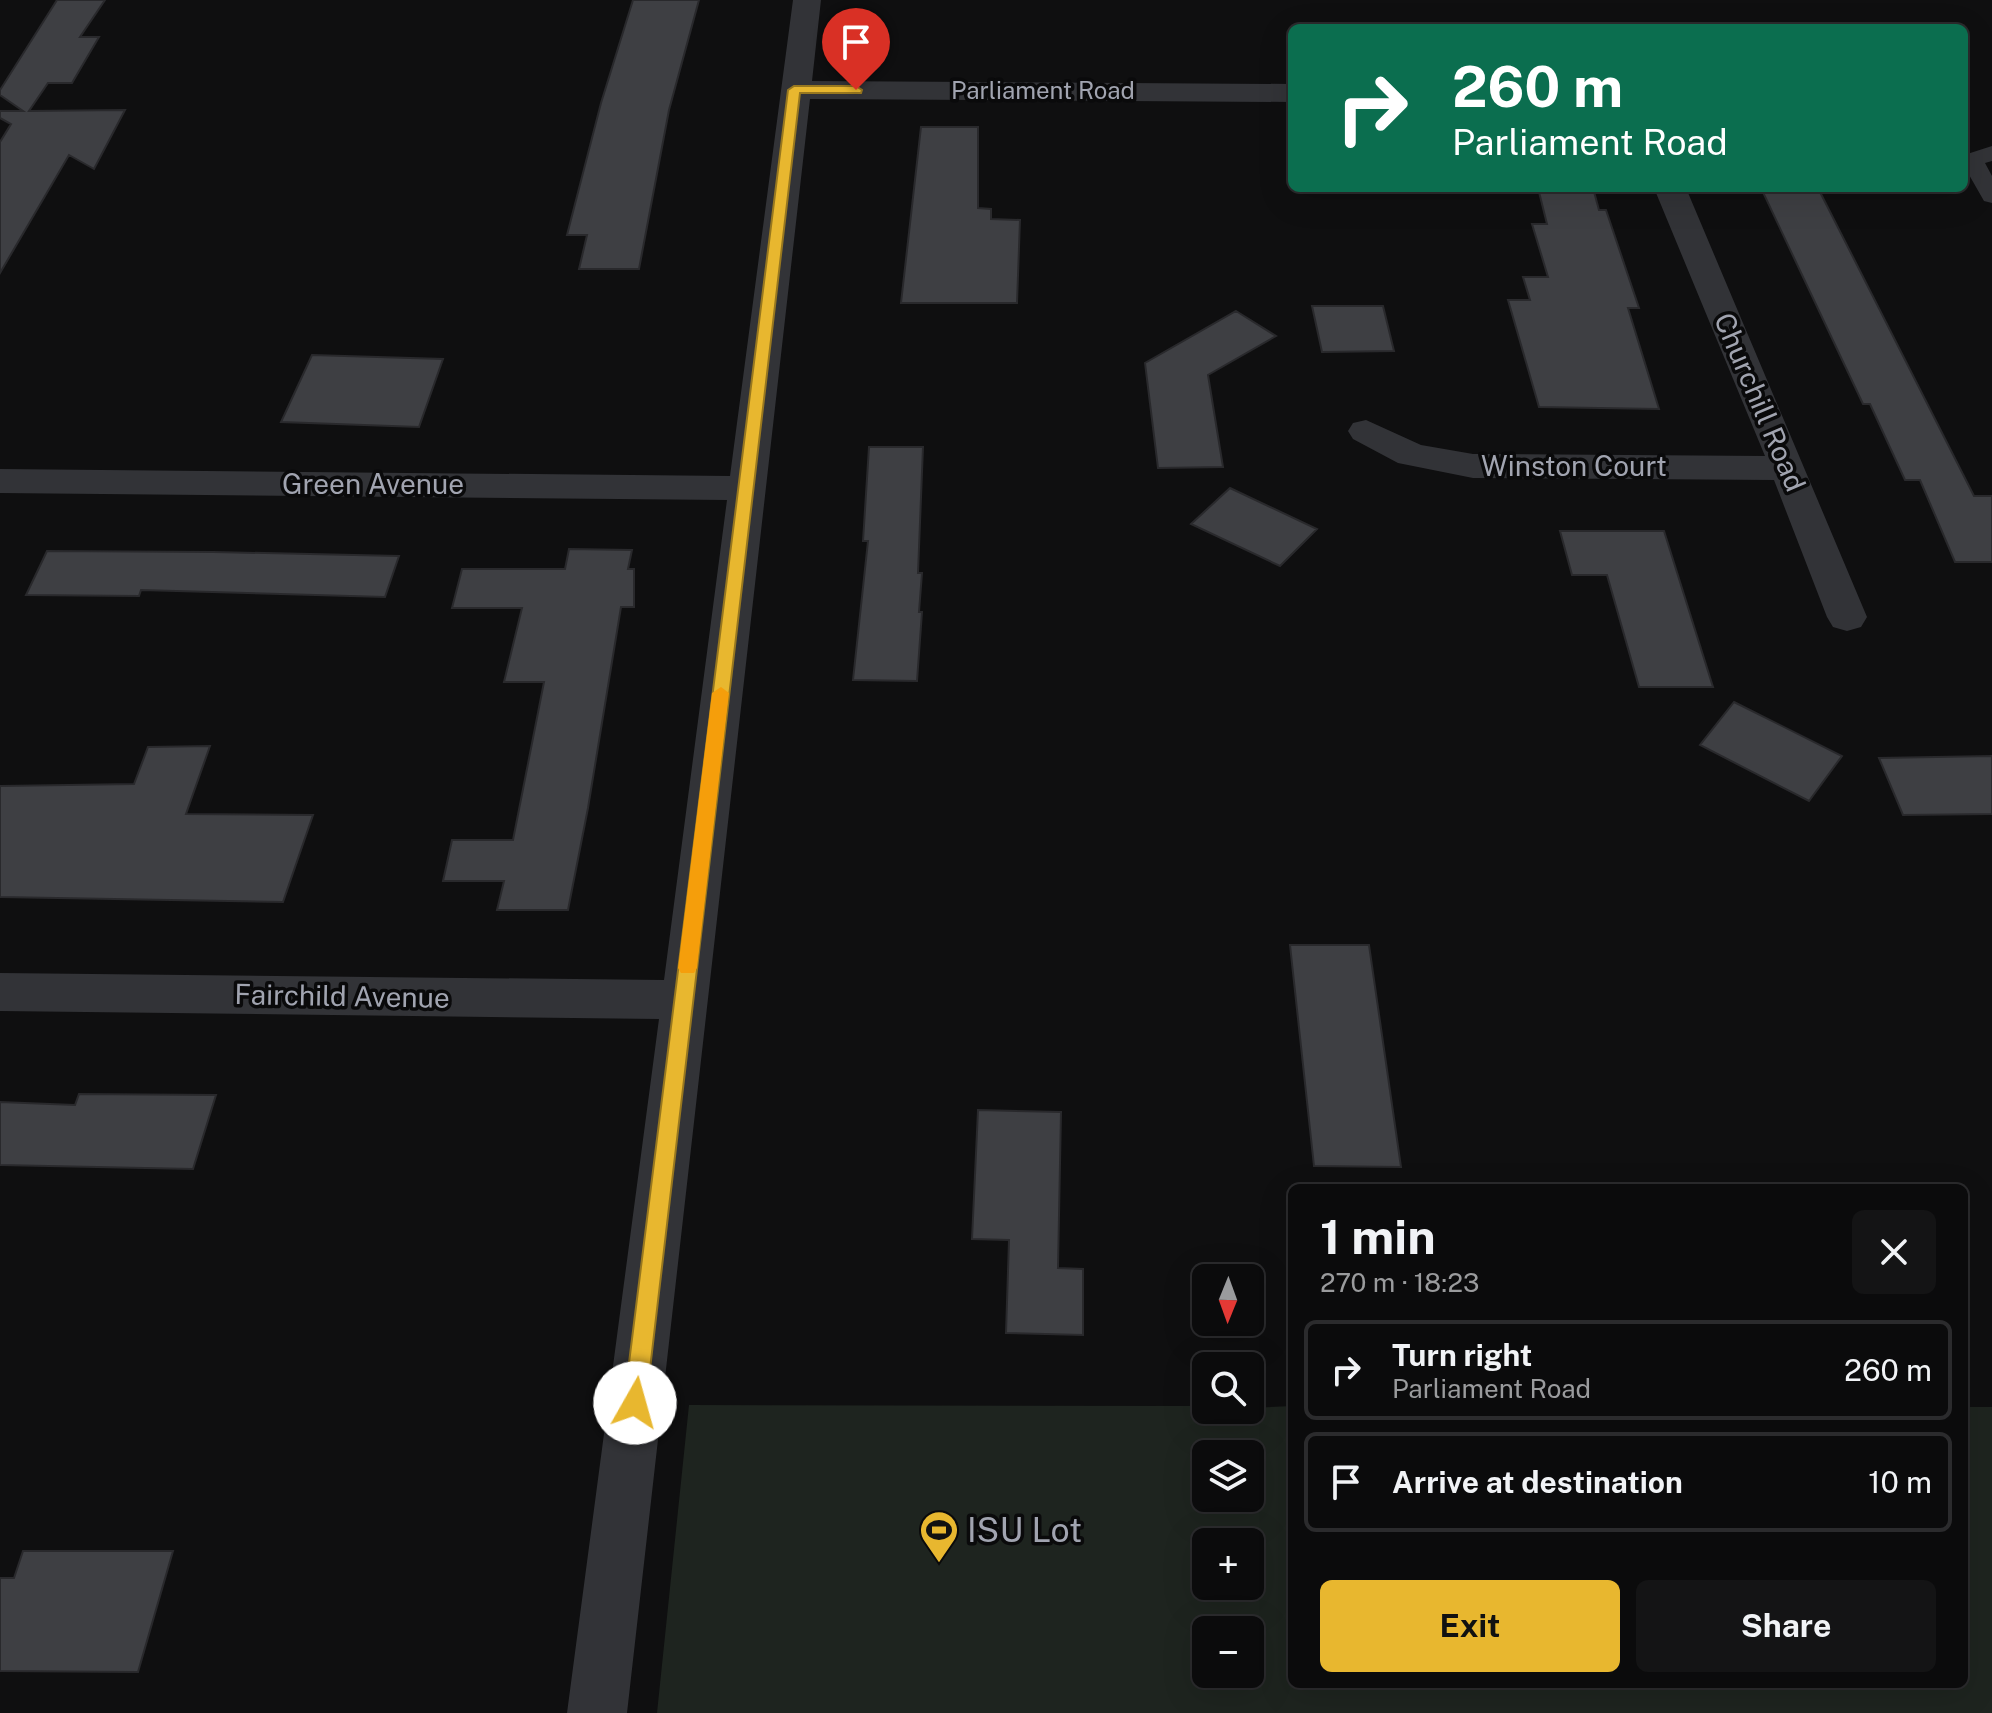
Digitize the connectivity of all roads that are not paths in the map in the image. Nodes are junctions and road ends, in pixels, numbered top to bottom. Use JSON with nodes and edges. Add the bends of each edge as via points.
{"nodes":[{"id":1,"x":807,"y":0,"type":"edge"},
{"id":2,"x":794,"y":90,"type":"junction"},
{"id":3,"x":1288,"y":93,"type":"edge"},
{"id":4,"x":1992,"y":153,"type":"edge"},
{"id":5,"x":1672,"y":192,"type":"edge"},
{"id":6,"x":1992,"y":196,"type":"edge"},
{"id":7,"x":1366,"y":431,"type":"dead end"},
{"id":8,"x":1788,"y":468,"type":"junction"},
{"id":9,"x":0,"y":481,"type":"edge"},
{"id":10,"x":746,"y":488,"type":"junction"},
{"id":11,"x":1847,"y":617,"type":"dead end"},
{"id":12,"x":0,"y":992,"type":"edge"},
{"id":13,"x":684,"y":1000,"type":"junction"},
{"id":14,"x":597,"y":1713,"type":"edge"}],
"edges":[{"from":1,"to":2,"type":"street"},
{"from":2,"to":3,"type":"street","name":"Parliament Road"},
{"from":2,"to":10,"type":"street"},
{"from":4,"to":6,"type":"lane","via":[[1972,160]]},
{"from":5,"to":8,"type":"street","name":"Churchill Road"},
{"from":7,"to":8,"type":"street","name":"Winston Court","via":[[1411,455],[1473,466]]},
{"from":8,"to":11,"type":"street","name":"Churchill Road"},
{"from":9,"to":10,"type":"street","name":"Green Avenue"},
{"from":10,"to":13,"type":"street"},
{"from":12,"to":13,"type":"street","name":"Fairchild Avenue"},
{"from":13,"to":14,"type":"street"}]}
